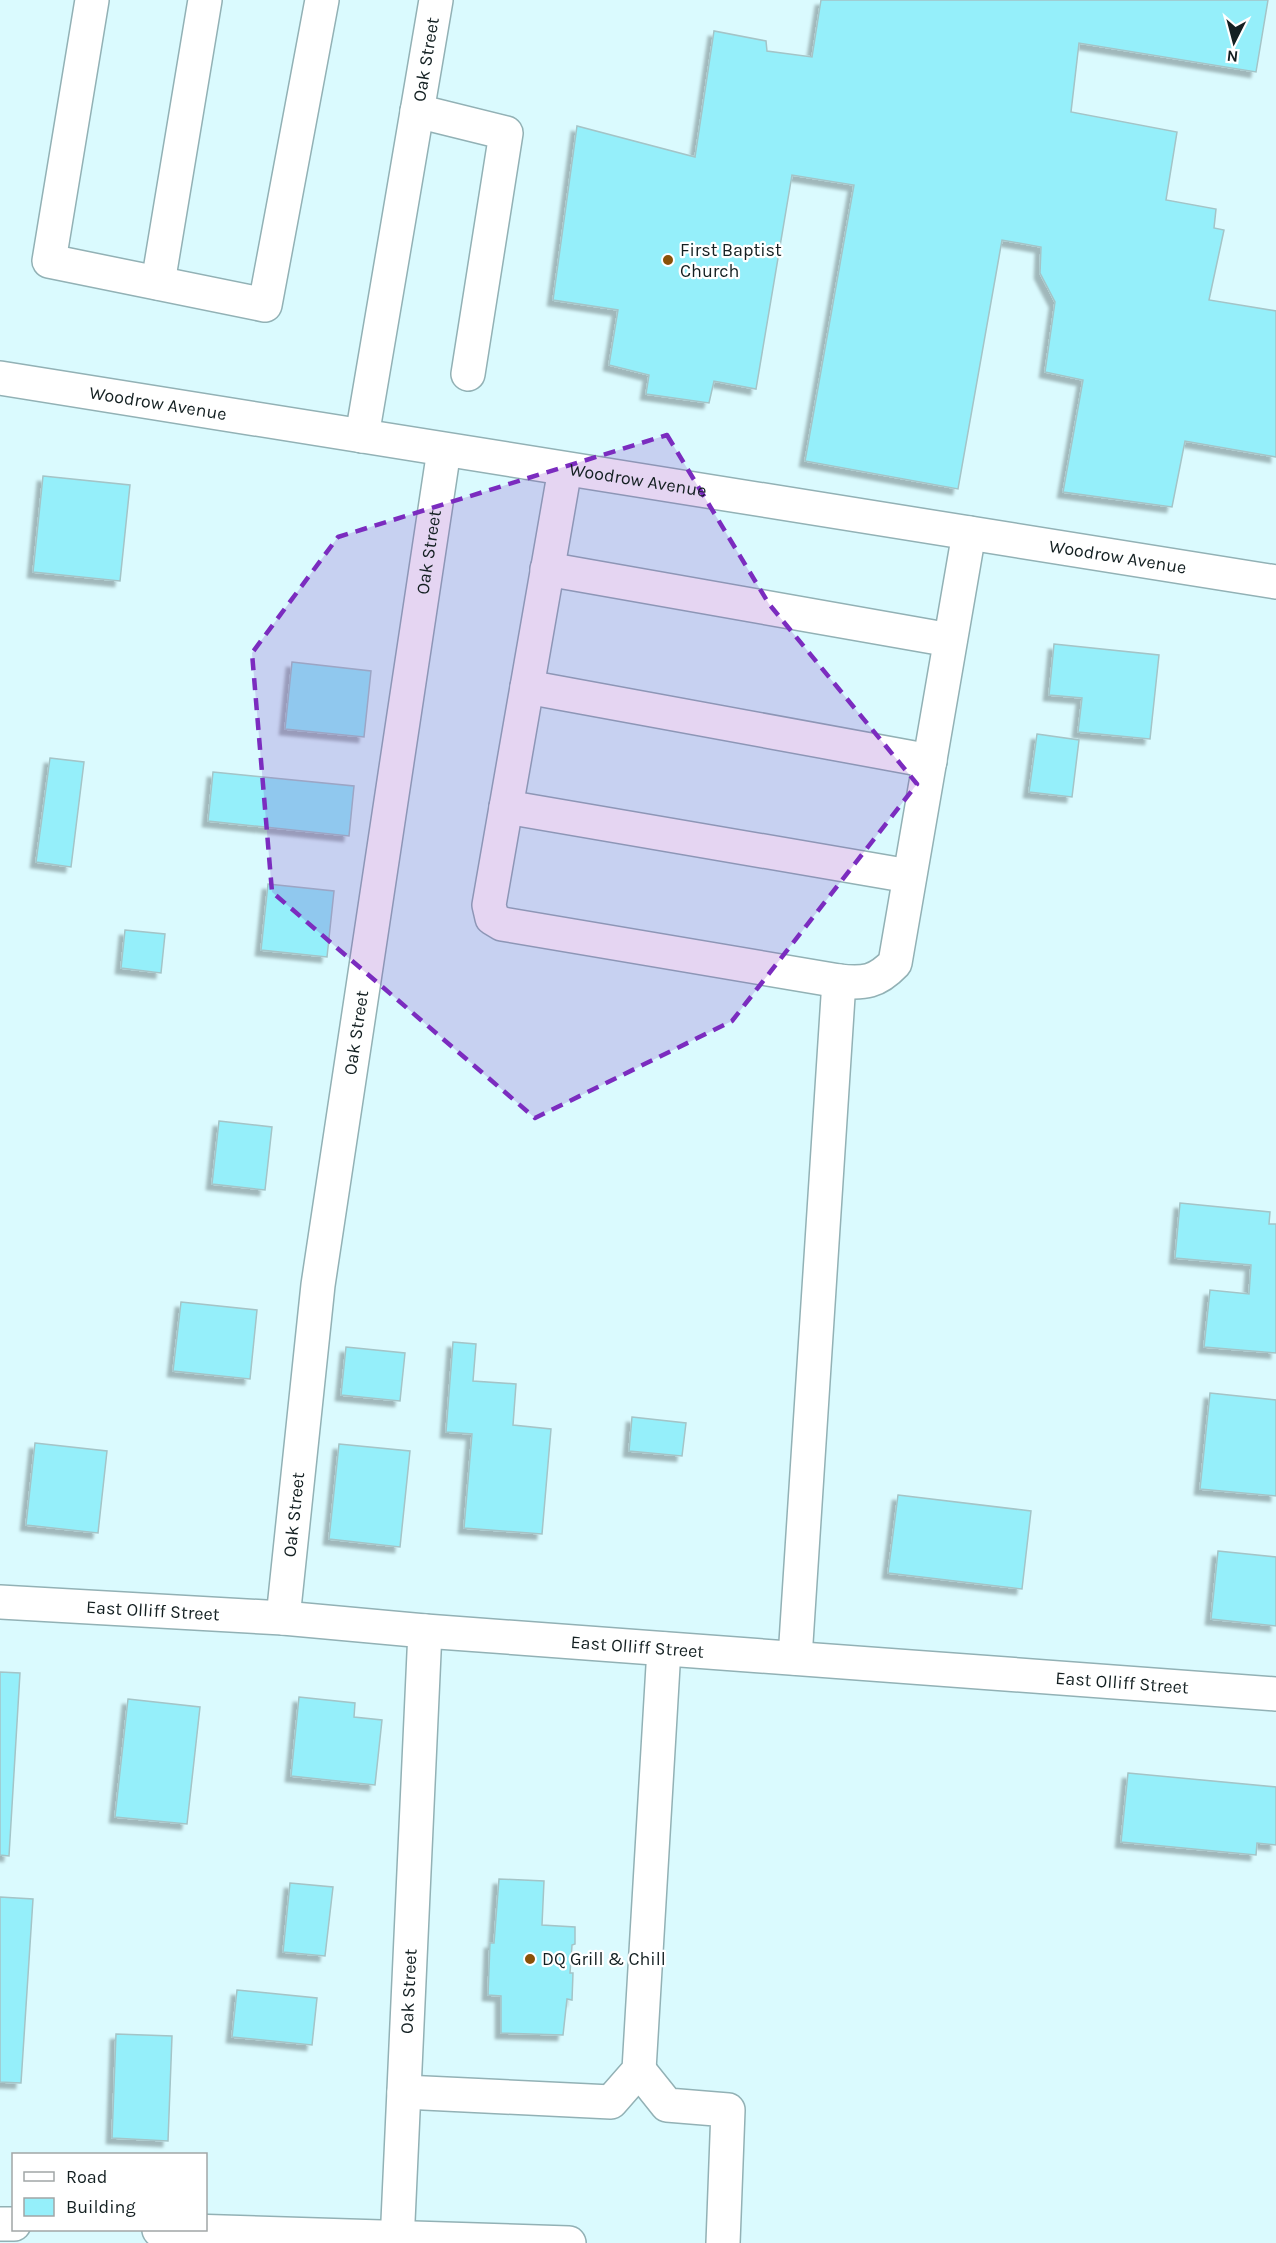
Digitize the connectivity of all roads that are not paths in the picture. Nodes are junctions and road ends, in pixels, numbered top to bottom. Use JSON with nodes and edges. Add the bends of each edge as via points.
{"nodes":[{"id":1,"x":92,"y":0,"type":"edge"},
{"id":2,"x":205,"y":0,"type":"edge"},
{"id":3,"x":322,"y":0,"type":"edge"},
{"id":4,"x":436,"y":0,"type":"edge"},
{"id":5,"x":417,"y":111,"type":"junction"},
{"id":6,"x":158,"y":283,"type":"junction"},
{"id":7,"x":468,"y":374,"type":"dead end"},
{"id":8,"x":0,"y":378,"type":"edge"},
{"id":9,"x":362,"y":436,"type":"junction"},
{"id":10,"x":444,"y":450,"type":"junction"},
{"id":11,"x":565,"y":470,"type":"junction"},
{"id":12,"x":969,"y":534,"type":"junction"},
{"id":13,"x":547,"y":569,"type":"junction"},
{"id":14,"x":1276,"y":582,"type":"edge"},
{"id":15,"x":950,"y":640,"type":"junction"},
{"id":16,"x":527,"y":687,"type":"junction"},
{"id":17,"x":930,"y":761,"type":"junction"},
{"id":18,"x":506,"y":807,"type":"junction"},
{"id":19,"x":909,"y":876,"type":"junction"},
{"id":20,"x":839,"y":981,"type":"junction"},
{"id":21,"x":0,"y":1602,"type":"edge"},
{"id":22,"x":283,"y":1618,"type":"junction"},
{"id":23,"x":424,"y":1631,"type":"junction"},
{"id":24,"x":664,"y":1649,"type":"junction"},
{"id":25,"x":795,"y":1658,"type":"junction"},
{"id":26,"x":1276,"y":1694,"type":"edge"},
{"id":27,"x":639,"y":2070,"type":"junction"},
{"id":28,"x":404,"y":2092,"type":"junction"},
{"id":29,"x":202,"y":2231,"type":"edge"},
{"id":30,"x":397,"y":2240,"type":"edge"},
{"id":31,"x":569,"y":2243,"type":"edge"},
{"id":32,"x":723,"y":2243,"type":"edge"}],
"edges":[{"from":1,"to":6,"type":"street","via":[[49,261]]},
{"from":2,"to":6,"type":"street"},
{"from":3,"to":6,"type":"street","via":[[265,305]]},
{"from":4,"to":5,"type":"street","name":"Oak Street"},
{"from":5,"to":7,"type":"street","via":[[506,133]]},
{"from":5,"to":9,"type":"street","name":"Oak Street"},
{"from":8,"to":9,"type":"street","name":"Woodrow Avenue"},
{"from":9,"to":10,"type":"street","name":"Woodrow Avenue"},
{"from":10,"to":11,"type":"street","name":"Woodrow Avenue"},
{"from":10,"to":22,"type":"street","name":"Oak Street","via":[[318,1285]]},
{"from":11,"to":12,"type":"street","name":"Woodrow Avenue"},
{"from":11,"to":13,"type":"street"},
{"from":12,"to":14,"type":"street","name":"Woodrow Avenue"},
{"from":12,"to":15,"type":"street"},
{"from":13,"to":15,"type":"street"},
{"from":13,"to":16,"type":"street"},
{"from":15,"to":17,"type":"street"},
{"from":16,"to":17,"type":"street"},
{"from":16,"to":18,"type":"street"},
{"from":17,"to":19,"type":"street"},
{"from":18,"to":19,"type":"street"},
{"from":18,"to":20,"type":"street","via":[[489,905],[492,918],[502,924]]},
{"from":19,"to":20,"type":"street","via":[[895,963],[885,974],[862,983]]},
{"from":20,"to":25,"type":"street"},
{"from":21,"to":22,"type":"street","name":"East Olliff Street"},
{"from":22,"to":23,"type":"street","name":"East Olliff Street"},
{"from":23,"to":24,"type":"street","name":"East Olliff Street"},
{"from":23,"to":28,"type":"street","name":"Oak Street"},
{"from":24,"to":25,"type":"street","name":"East Olliff Street"},
{"from":24,"to":27,"type":"street"},
{"from":25,"to":26,"type":"street","name":"East Olliff Street"},
{"from":27,"to":28,"type":"street","via":[[612,2102]]},
{"from":27,"to":32,"type":"street","via":[[667,2105],[728,2110]]},
{"from":28,"to":30,"type":"street","name":"Oak Street"},
{"from":29,"to":30,"type":"street"},
{"from":30,"to":31,"type":"street"}]}
